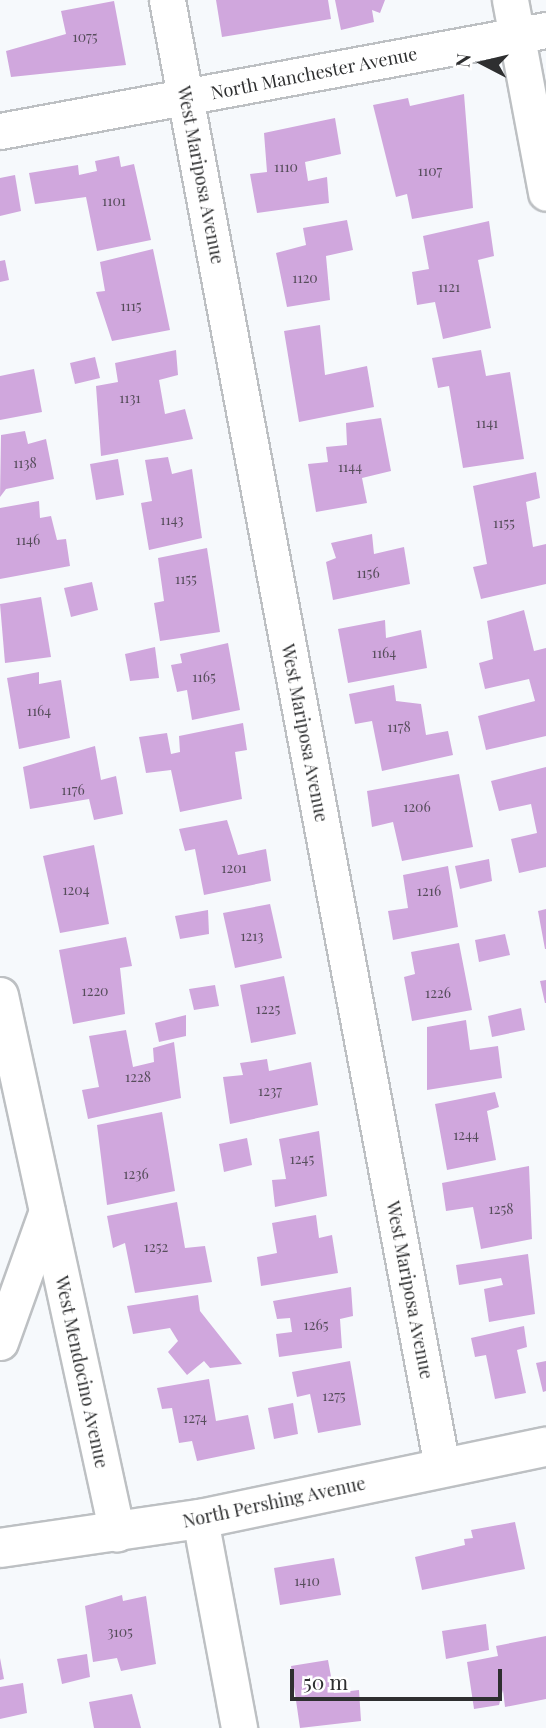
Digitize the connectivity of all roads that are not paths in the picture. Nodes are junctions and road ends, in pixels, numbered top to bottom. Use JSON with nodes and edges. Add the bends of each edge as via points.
{"nodes":[{"id":1,"x":167,"y":0,"type":"edge"},
{"id":2,"x":510,"y":0,"type":"edge"},
{"id":3,"x":532,"y":32,"type":"edge"},
{"id":4,"x":186,"y":97,"type":"junction"},
{"id":5,"x":0,"y":131,"type":"edge"},
{"id":6,"x":546,"y":193,"type":"edge"},
{"id":7,"x":0,"y":995,"type":"edge"},
{"id":8,"x":47,"y":1211,"type":"junction"},
{"id":9,"x":0,"y":1342,"type":"edge"},
{"id":10,"x":546,"y":1447,"type":"edge"},
{"id":11,"x":442,"y":1466,"type":"junction"},
{"id":12,"x":200,"y":1519,"type":"junction"},
{"id":13,"x":117,"y":1533,"type":"junction"},
{"id":14,"x":0,"y":1548,"type":"edge"},
{"id":15,"x":239,"y":1728,"type":"edge"}],
"edges":[{"from":1,"to":4,"type":"street","name":"West Mariposa Avenue"},
{"from":2,"to":3,"type":"street"},
{"from":3,"to":4,"type":"street","name":"North Manchester Avenue"},
{"from":3,"to":6,"type":"street"},
{"from":4,"to":5,"type":"street","name":"North Manchester Avenue"},
{"from":4,"to":11,"type":"street","name":"West Mariposa Avenue"},
{"from":7,"to":8,"type":"street","name":"West Mendocino Avenue"},
{"from":8,"to":9,"type":"street"},
{"from":8,"to":13,"type":"street","name":"West Mendocino Avenue"},
{"from":10,"to":11,"type":"main road","name":"North Pershing Avenue"},
{"from":11,"to":12,"type":"main road","name":"North Pershing Avenue"},
{"from":12,"to":13,"type":"main road","name":"North Pershing Avenue"},
{"from":12,"to":15,"type":"street"},
{"from":13,"to":14,"type":"main road","name":"North Pershing Avenue"}]}
